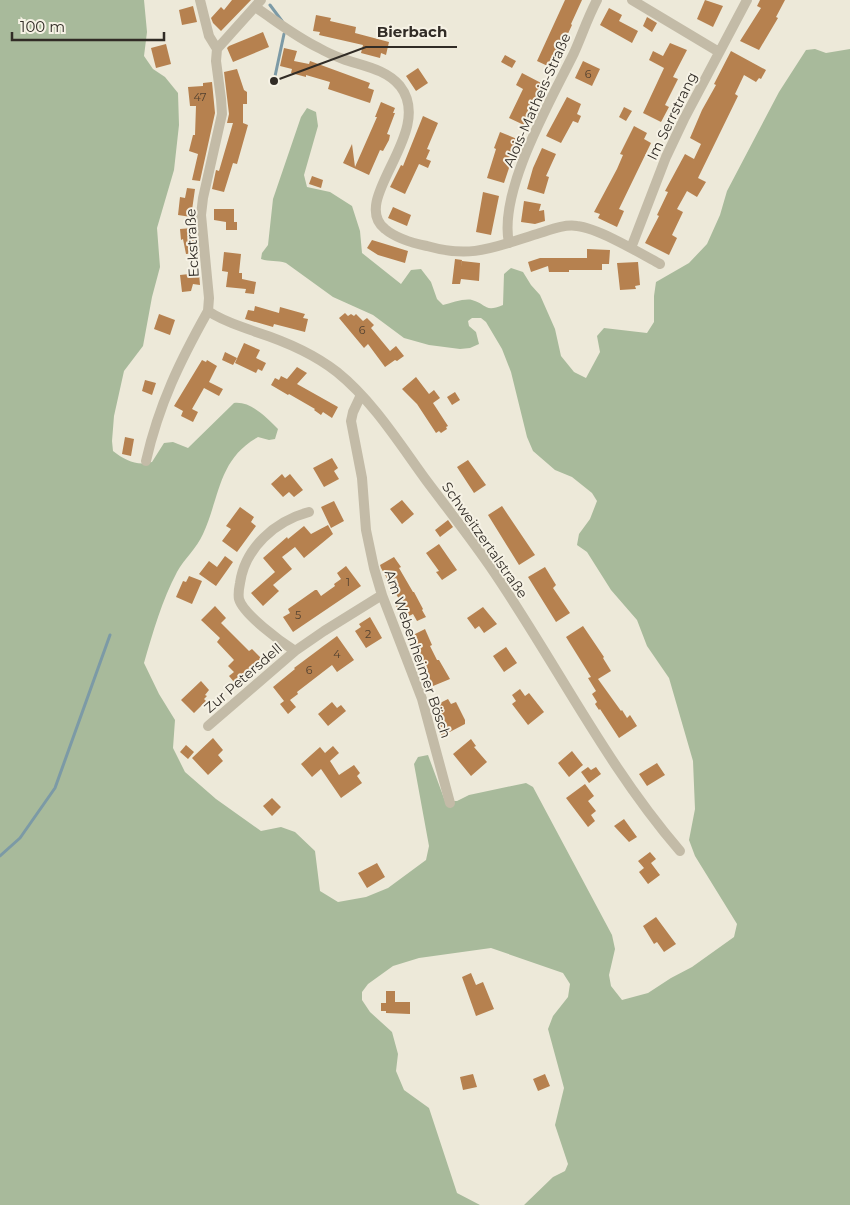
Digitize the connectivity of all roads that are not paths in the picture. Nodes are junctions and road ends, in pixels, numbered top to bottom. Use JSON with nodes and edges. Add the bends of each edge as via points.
{"nodes":[{"id":1,"x":200,"y":0,"type":"edge"},
{"id":2,"x":597,"y":0,"type":"edge"},
{"id":3,"x":632,"y":0,"type":"edge"},
{"id":4,"x":747,"y":0,"type":"edge"},
{"id":5,"x":258,"y":4,"type":"edge"},
{"id":6,"x":217,"y":49,"type":"junction"},
{"id":7,"x":719,"y":52,"type":"junction"},
{"id":8,"x":509,"y":243,"type":"junction"},
{"id":9,"x":631,"y":248,"type":"junction"},
{"id":10,"x":660,"y":264,"type":"dead end"},
{"id":11,"x":208,"y":310,"type":"junction"},
{"id":12,"x":361,"y":395,"type":"junction"},
{"id":13,"x":146,"y":461,"type":"dead end"},
{"id":14,"x":309,"y":512,"type":"dead end"},
{"id":15,"x":382,"y":596,"type":"junction"},
{"id":16,"x":295,"y":651,"type":"junction"},
{"id":17,"x":208,"y":726,"type":"dead end"},
{"id":18,"x":450,"y":803,"type":"dead end"},
{"id":19,"x":680,"y":851,"type":"dead end"}],
"edges":[{"from":1,"to":6,"type":"street","via":[[209,36]]},
{"from":2,"to":8,"type":"street","name":"Alois-Matheis-Straße","via":[[521,164],[508,217]]},
{"from":3,"to":7,"type":"street"},
{"from":4,"to":7,"type":"street","name":"Im Serrstrang"},
{"from":5,"to":6,"type":"street"},
{"from":5,"to":8,"type":"street","via":[[298,37],[342,59],[380,71],[401,87],[407,105],[408,128],[377,198],[375,211],[384,229],[409,242],[461,252],[478,252]]},
{"from":6,"to":11,"type":"street","name":"Eckstraße","via":[[222,114],[201,215]]},
{"from":7,"to":9,"type":"street","name":"Im Serrstrang","via":[[666,157]]},
{"from":8,"to":9,"type":"street","via":[[562,227],[577,226]]},
{"from":9,"to":10,"type":"street"},
{"from":11,"to":12,"type":"street","name":"Schweitzertalstraße","via":[[231,324],[317,359],[338,372]]},
{"from":11,"to":13,"type":"street","name":"Eckstraße","via":[[170,384],[153,430]]},
{"from":12,"to":15,"type":"street","name":"Am Webenheimer Bösch","via":[[351,422],[362,478],[366,530]]},
{"from":12,"to":19,"type":"street","name":"Schweitzertalstraße","via":[[489,565],[629,786]]},
{"from":14,"to":16,"type":"street","name":"Zur Petersdell","via":[[285,522],[258,543],[241,574],[239,588],[239,599],[244,609]]},
{"from":15,"to":16,"type":"street","name":"Zur Petersdell"},
{"from":15,"to":18,"type":"street","name":"Am Webenheimer Bösch","via":[[422,699]]},
{"from":16,"to":17,"type":"street","name":"Zur Petersdell"}]}
